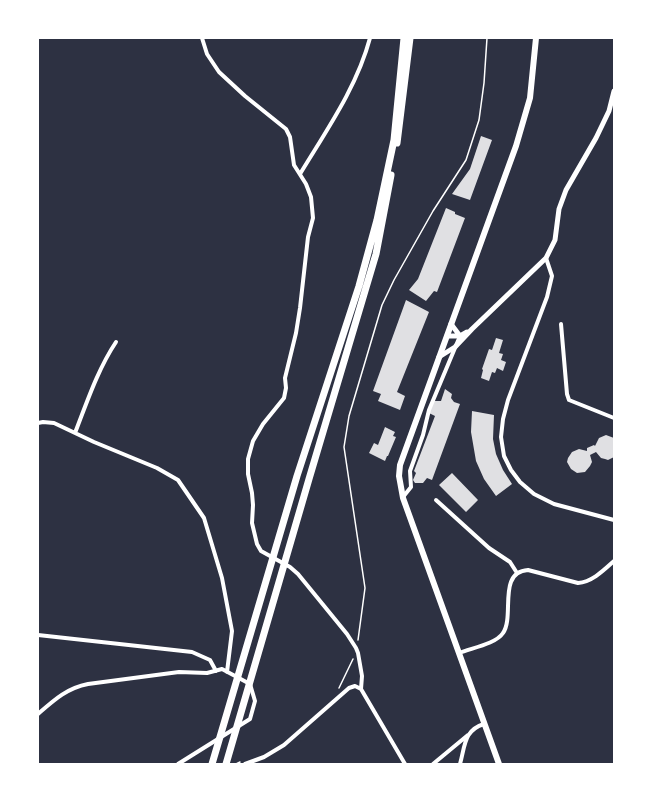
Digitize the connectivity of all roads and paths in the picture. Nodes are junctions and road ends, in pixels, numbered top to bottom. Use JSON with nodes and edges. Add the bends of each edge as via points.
{"nodes":[{"id":1,"x":202,"y":38,"type":"edge"},
{"id":2,"x":370,"y":38,"type":"edge"},
{"id":3,"x":404,"y":38,"type":"edge"},
{"id":4,"x":410,"y":38,"type":"edge"},
{"id":5,"x":487,"y":38,"type":"edge"},
{"id":6,"x":536,"y":38,"type":"edge"},
{"id":7,"x":614,"y":91,"type":"edge"},
{"id":8,"x":611,"y":111,"type":"edge"},
{"id":9,"x":300,"y":174,"type":"junction"},
{"id":10,"x":546,"y":258,"type":"junction"},
{"id":11,"x":451,"y":324,"type":"junction"},
{"id":12,"x":561,"y":324,"type":"dead end"},
{"id":13,"x":472,"y":329,"type":"junction"},
{"id":14,"x":446,"y":336,"type":"junction"},
{"id":15,"x":460,"y":336,"type":"junction"},
{"id":16,"x":116,"y":342,"type":"dead end"},
{"id":17,"x":456,"y":347,"type":"junction"},
{"id":18,"x":439,"y":357,"type":"junction"},
{"id":19,"x":614,"y":418,"type":"edge"},
{"id":20,"x":38,"y":423,"type":"edge"},
{"id":21,"x":75,"y":433,"type":"junction"},
{"id":22,"x":403,"y":498,"type":"junction"},
{"id":23,"x":436,"y":500,"type":"dead end"},
{"id":24,"x":614,"y":520,"type":"edge"},
{"id":25,"x":614,"y":561,"type":"edge"},
{"id":26,"x":518,"y":573,"type":"junction"},
{"id":27,"x":38,"y":634,"type":"edge"},
{"id":28,"x":356,"y":648,"type":"junction"},
{"id":29,"x":459,"y":653,"type":"junction"},
{"id":30,"x":216,"y":671,"type":"junction"},
{"id":31,"x":227,"y":672,"type":"junction"},
{"id":32,"x":361,"y":689,"type":"junction"},
{"id":33,"x":336,"y":691,"type":"dead end"},
{"id":34,"x":38,"y":714,"type":"edge"},
{"id":35,"x":484,"y":724,"type":"junction"},
{"id":36,"x":468,"y":735,"type":"junction"},
{"id":37,"x":244,"y":763,"type":"edge"},
{"id":38,"x":178,"y":764,"type":"edge"},
{"id":39,"x":212,"y":764,"type":"edge"},
{"id":40,"x":226,"y":764,"type":"edge"},
{"id":41,"x":236,"y":764,"type":"edge"},
{"id":42,"x":405,"y":764,"type":"edge"},
{"id":43,"x":433,"y":764,"type":"edge"},
{"id":44,"x":460,"y":764,"type":"edge"},
{"id":45,"x":499,"y":764,"type":"edge"}],
"edges":[{"from":1,"to":9,"type":"street","via":[[207,54],[219,72],[286,129],[290,137],[294,165]]},
{"from":2,"to":9,"type":"street","via":[[366,54],[350,90]]},
{"from":3,"to":39,"type":"highway","via":[[394,140],[377,220],[359,286],[296,476]]},
{"from":4,"to":40,"type":"highway","via":[[400,131],[376,254]]},
{"from":5,"to":28,"type":"path","via":[[479,120],[466,160],[433,211],[382,306],[349,416],[344,447],[365,588]]},
{"from":6,"to":11,"type":"main road","via":[[530,98],[524,121]]},
{"from":7,"to":8,"type":"street"},
{"from":8,"to":10,"type":"street","via":[[566,190],[559,209],[555,240]]},
{"from":9,"to":28,"type":"street","via":[[310,197],[312,218],[299,314],[285,378],[284,398],[253,441],[248,459],[253,505],[252,523],[261,551],[298,574]]},
{"from":10,"to":13,"type":"street"},
{"from":10,"to":24,"type":"street","via":[[552,276],[547,297],[508,400],[501,437],[504,456],[520,482],[534,494],[554,504]]},
{"from":11,"to":14,"type":"main road"},
{"from":11,"to":15,"type":"street"},
{"from":12,"to":19,"type":"street","via":[[569,400]]},
{"from":13,"to":15,"type":"street"},
{"from":13,"to":17,"type":"street"},
{"from":14,"to":15,"type":"street"},
{"from":14,"to":18,"type":"main road"},
{"from":15,"to":17,"type":"street"},
{"from":16,"to":21,"type":"street","via":[[94,385]]},
{"from":17,"to":18,"type":"street"},
{"from":17,"to":22,"type":"street","via":[[429,410],[410,471],[411,487]]},
{"from":18,"to":22,"type":"main road","via":[[400,466]]},
{"from":20,"to":21,"type":"street","via":[[54,423]]},
{"from":21,"to":31,"type":"street","via":[[157,468],[178,480],[204,518],[222,578],[232,631]]},
{"from":22,"to":29,"type":"main road"},
{"from":23,"to":26,"type":"street","via":[[489,548],[510,562]]},
{"from":25,"to":26,"type":"street","via":[[585,583],[528,570]]},
{"from":26,"to":29,"type":"street","via":[[512,578],[510,586],[504,633],[496,640]]},
{"from":27,"to":30,"type":"street","via":[[192,652],[210,660]]},
{"from":28,"to":32,"type":"street","via":[[362,676]]},
{"from":28,"to":33,"type":"path","via":[[341,686]]},
{"from":29,"to":35,"type":"main road"},
{"from":30,"to":31,"type":"street","via":[[222,669]]},
{"from":30,"to":34,"type":"street","via":[[179,672],[76,686]]},
{"from":31,"to":38,"type":"street","via":[[250,684],[256,701],[250,720]]},
{"from":32,"to":37,"type":"street","via":[[355,686],[349,688],[284,745],[264,757]]},
{"from":32,"to":42,"type":"street"},
{"from":35,"to":36,"type":"street"},
{"from":35,"to":45,"type":"main road"},
{"from":36,"to":43,"type":"street"},
{"from":36,"to":44,"type":"street"},
{"from":37,"to":41,"type":"path"}]}
